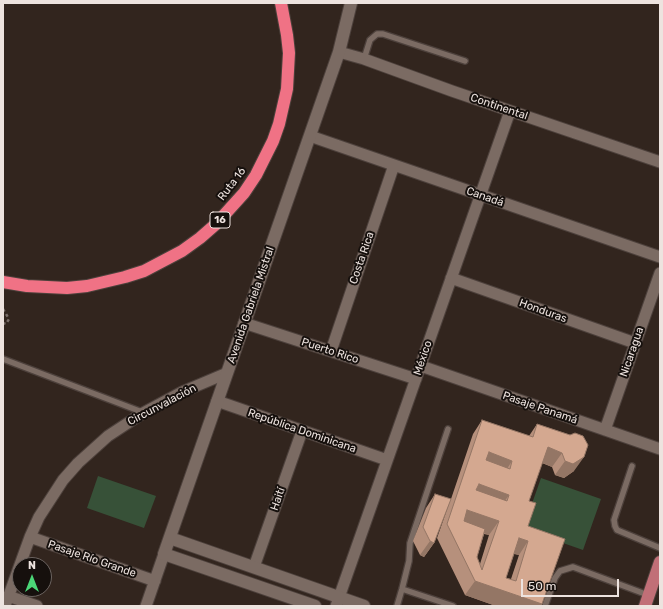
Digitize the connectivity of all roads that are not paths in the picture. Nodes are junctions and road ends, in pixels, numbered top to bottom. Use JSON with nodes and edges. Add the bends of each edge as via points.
{"nodes":[{"id":1,"x":281,"y":3,"type":"edge"},
{"id":2,"x":351,"y":3,"type":"edge"},
{"id":3,"x":339,"y":52,"type":"junction"},
{"id":4,"x":364,"y":59,"type":"junction"},
{"id":5,"x":465,"y":61,"type":"dead end"},
{"id":6,"x":510,"y":111,"type":"junction"},
{"id":7,"x":310,"y":136,"type":"junction"},
{"id":8,"x":660,"y":162,"type":"edge"},
{"id":9,"x":394,"y":165,"type":"junction"},
{"id":10,"x":480,"y":195,"type":"junction"},
{"id":11,"x":660,"y":257,"type":"edge"},
{"id":12,"x":660,"y":274,"type":"edge"},
{"id":13,"x":452,"y":278,"type":"junction"},
{"id":14,"x":3,"y":282,"type":"edge"},
{"id":15,"x":244,"y":323,"type":"junction"},
{"id":16,"x":635,"y":343,"type":"junction"},
{"id":17,"x":331,"y":351,"type":"junction"},
{"id":18,"x":3,"y":359,"type":"edge"},
{"id":19,"x":420,"y":366,"type":"junction"},
{"id":20,"x":227,"y":373,"type":"junction"},
{"id":21,"x":416,"y":380,"type":"junction"},
{"id":22,"x":217,"y":401,"type":"junction"},
{"id":23,"x":143,"y":412,"type":"junction"},
{"id":24,"x":448,"y":429,"type":"dead end"},
{"id":25,"x":605,"y":430,"type":"junction"},
{"id":26,"x":302,"y":431,"type":"junction"},
{"id":27,"x":660,"y":449,"type":"edge"},
{"id":28,"x":388,"y":460,"type":"junction"},
{"id":29,"x":632,"y":466,"type":"dead end"},
{"id":30,"x":30,"y":537,"type":"junction"},
{"id":31,"x":170,"y":538,"type":"junction"},
{"id":32,"x":660,"y":548,"type":"edge"},
{"id":33,"x":164,"y":554,"type":"junction"},
{"id":34,"x":660,"y":562,"type":"edge"},
{"id":35,"x":254,"y":567,"type":"junction"},
{"id":36,"x":155,"y":581,"type":"junction"},
{"id":37,"x":402,"y":589,"type":"junction"},
{"id":38,"x":646,"y":600,"type":"edge"},
{"id":39,"x":7,"y":601,"type":"edge"},
{"id":40,"x":338,"y":602,"type":"edge"},
{"id":41,"x":37,"y":606,"type":"edge"},
{"id":42,"x":146,"y":606,"type":"edge"},
{"id":43,"x":315,"y":606,"type":"edge"},
{"id":44,"x":364,"y":606,"type":"edge"},
{"id":45,"x":397,"y":606,"type":"edge"},
{"id":46,"x":453,"y":606,"type":"edge"},
{"id":47,"x":545,"y":606,"type":"edge"}],
"edges":[{"from":1,"to":14,"type":"highway","name":"Ruta 16","number":"16","via":[[287,35],[288,71],[279,124],[256,176],[216,224],[176,254],[125,278],[67,288]]},
{"from":2,"to":3,"type":"street","name":"Avenida Gabriela Mistral"},
{"from":3,"to":4,"type":"street","name":"Continental"},
{"from":3,"to":7,"type":"street","name":"Avenida Gabriela Mistral"},
{"from":4,"to":5,"type":"lane","via":[[370,40],[377,34],[383,34]]},
{"from":4,"to":6,"type":"street","name":"Continental"},
{"from":6,"to":8,"type":"street","name":"Continental"},
{"from":6,"to":10,"type":"street","name":"México"},
{"from":7,"to":9,"type":"street","name":"Canadá"},
{"from":7,"to":15,"type":"street","name":"Avenida Gabriela Mistral"},
{"from":9,"to":10,"type":"street","name":"Canadá"},
{"from":9,"to":17,"type":"street","name":"Costa Rica"},
{"from":10,"to":11,"type":"street","name":"Canadá"},
{"from":10,"to":13,"type":"street","name":"México"},
{"from":12,"to":16,"type":"street","name":"Nicaragua"},
{"from":13,"to":16,"type":"street","name":"Honduras"},
{"from":13,"to":19,"type":"street","name":"México"},
{"from":15,"to":17,"type":"street","name":"Puerto Rico"},
{"from":15,"to":20,"type":"street","name":"Avenida Gabriela Mistral"},
{"from":16,"to":25,"type":"street","name":"Nicaragua"},
{"from":17,"to":21,"type":"street","name":"Puerto Rico"},
{"from":18,"to":23,"type":"lane"},
{"from":19,"to":21,"type":"street","name":"México"},
{"from":19,"to":25,"type":"street","name":"Pasaje Panamá"},
{"from":20,"to":22,"type":"street","name":"Avenida Gabriela Mistral"},
{"from":20,"to":23,"type":"street","name":"Circunvalación"},
{"from":21,"to":28,"type":"street","name":"México"},
{"from":22,"to":26,"type":"street","name":"República Dominicana"},
{"from":22,"to":31,"type":"street","name":"Avenida Gabriela Mistral"},
{"from":23,"to":30,"type":"street","name":"Circunvalación","via":[[108,436],[78,463],[51,498]]},
{"from":24,"to":37,"type":"lane","via":[[410,543],[409,561]]},
{"from":25,"to":27,"type":"street","name":"Pasaje Panamá"},
{"from":26,"to":28,"type":"street","name":"República Dominicana"},
{"from":26,"to":35,"type":"street","name":"Haití"},
{"from":28,"to":40,"type":"street","name":"México"},
{"from":29,"to":32,"type":"lane","via":[[614,520],[615,526],[618,530]]},
{"from":30,"to":36,"type":"street","name":"Pasaje Río Grande"},
{"from":30,"to":39,"type":"street","name":"Circunvalación"},
{"from":31,"to":33,"type":"street","name":"Avenida Gabriela Mistral"},
{"from":31,"to":35,"type":"street"},
{"from":33,"to":36,"type":"street","name":"Avenida Gabriela Mistral"},
{"from":33,"to":43,"type":"street"},
{"from":34,"to":38,"type":"main road"},
{"from":35,"to":40,"type":"street"},
{"from":36,"to":42,"type":"street","name":"Avenida Gabriela Mistral"},
{"from":37,"to":45,"type":"lane"},
{"from":37,"to":46,"type":"lane"},
{"from":38,"to":47,"type":"lane","via":[[573,567],[560,571]]},
{"from":39,"to":41,"type":"street"},
{"from":40,"to":44,"type":"street"}]}
